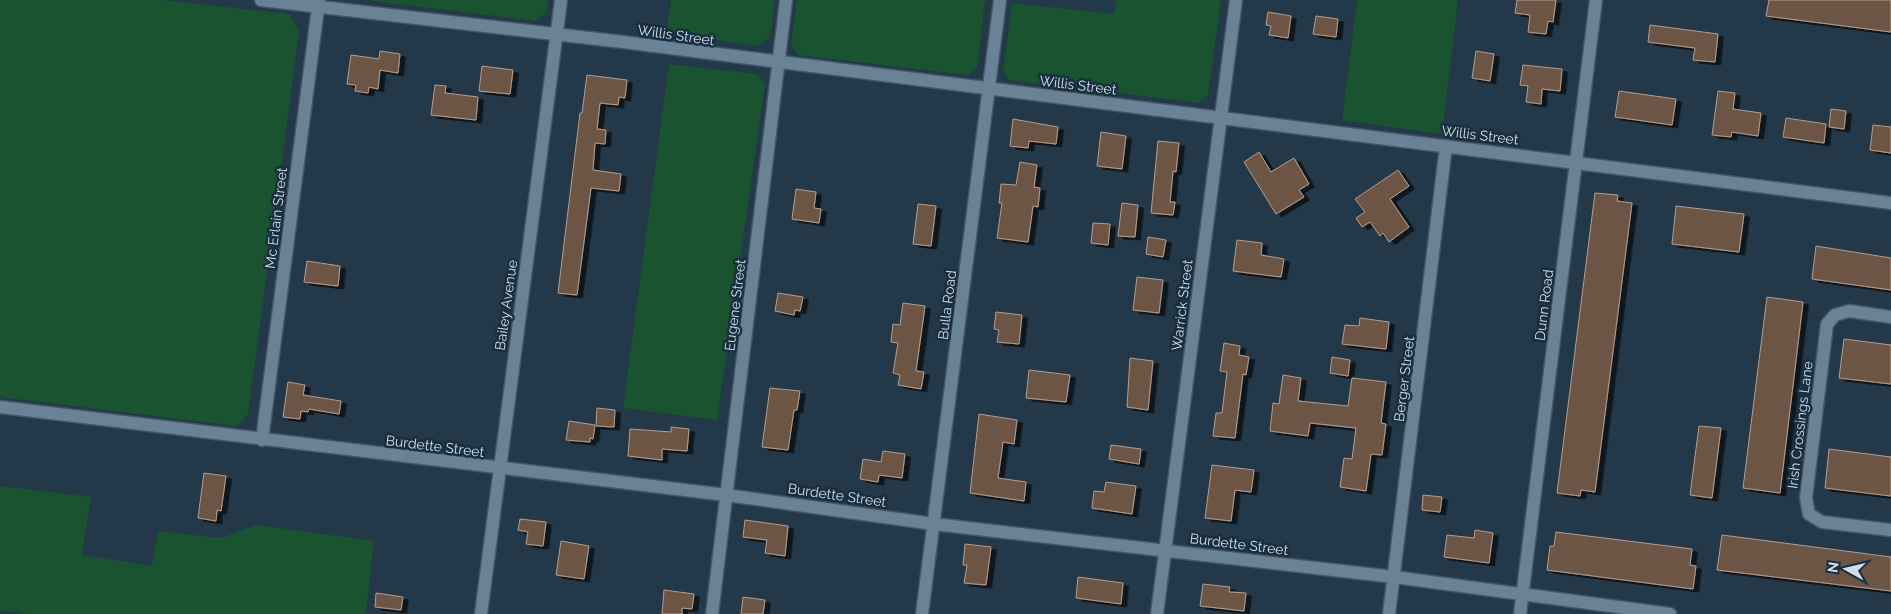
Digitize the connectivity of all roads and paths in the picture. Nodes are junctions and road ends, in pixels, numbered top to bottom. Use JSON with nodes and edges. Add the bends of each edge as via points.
{"nodes":[{"id":1,"x":261,"y":0,"type":"edge"},
{"id":2,"x":561,"y":0,"type":"edge"},
{"id":3,"x":786,"y":0,"type":"edge"},
{"id":4,"x":1000,"y":0,"type":"edge"},
{"id":5,"x":1236,"y":0,"type":"edge"},
{"id":6,"x":1596,"y":0,"type":"edge"},
{"id":7,"x":319,"y":4,"type":"edge"},
{"id":8,"x":557,"y":35,"type":"junction"},
{"id":9,"x":780,"y":63,"type":"junction"},
{"id":10,"x":989,"y":90,"type":"junction"},
{"id":11,"x":1221,"y":118,"type":"junction"},
{"id":12,"x":1446,"y":146,"type":"junction"},
{"id":13,"x":1575,"y":162,"type":"junction"},
{"id":14,"x":1891,"y":204,"type":"edge"},
{"id":15,"x":1891,"y":317,"type":"edge"},
{"id":16,"x":0,"y":407,"type":"edge"},
{"id":17,"x":262,"y":440,"type":"junction"},
{"id":18,"x":499,"y":468,"type":"junction"},
{"id":19,"x":726,"y":495,"type":"junction"},
{"id":20,"x":934,"y":524,"type":"junction"},
{"id":21,"x":1891,"y":530,"type":"edge"},
{"id":22,"x":1166,"y":550,"type":"junction"},
{"id":23,"x":1394,"y":577,"type":"junction"},
{"id":24,"x":1522,"y":596,"type":"junction"},
{"id":25,"x":481,"y":614,"type":"edge"},
{"id":26,"x":712,"y":614,"type":"edge"},
{"id":27,"x":922,"y":614,"type":"edge"},
{"id":28,"x":1157,"y":614,"type":"edge"},
{"id":29,"x":1389,"y":614,"type":"edge"},
{"id":30,"x":1520,"y":614,"type":"edge"},
{"id":31,"x":1670,"y":614,"type":"edge"}],
"edges":[{"from":1,"to":7,"type":"street","name":"Willis Street"},
{"from":2,"to":8,"type":"street","name":"Bailey Avenue"},
{"from":3,"to":9,"type":"street","name":"Eugene Street"},
{"from":4,"to":10,"type":"street","name":"Bulla Road"},
{"from":5,"to":11,"type":"street","name":"Warrick Street"},
{"from":6,"to":13,"type":"street","name":"Dunn Road"},
{"from":7,"to":8,"type":"street","name":"Willis Street"},
{"from":7,"to":17,"type":"street","name":"Mc Erlain Street"},
{"from":8,"to":9,"type":"street","name":"Willis Street"},
{"from":8,"to":18,"type":"street","name":"Bailey Avenue"},
{"from":9,"to":10,"type":"street","name":"Willis Street"},
{"from":9,"to":19,"type":"street","name":"Eugene Street"},
{"from":10,"to":11,"type":"street","name":"Willis Street"},
{"from":10,"to":20,"type":"street","name":"Bulla Road"},
{"from":11,"to":12,"type":"street","name":"Willis Street"},
{"from":11,"to":22,"type":"street","name":"Warrick Street"},
{"from":12,"to":13,"type":"street","name":"Willis Street"},
{"from":12,"to":23,"type":"street","name":"Berger Street"},
{"from":13,"to":14,"type":"street","name":"Willis Street"},
{"from":13,"to":24,"type":"street","name":"Dunn Road"},
{"from":15,"to":21,"type":"street","name":"Irish Crossings Lane","via":[[1849,311],[1835,315],[1827,324],[1806,498],[1809,514],[1822,522]]},
{"from":16,"to":17,"type":"street","name":"Burdette Street"},
{"from":17,"to":18,"type":"street","name":"Burdette Street"},
{"from":18,"to":19,"type":"street","name":"Burdette Street"},
{"from":18,"to":25,"type":"street","name":"Bailey Avenue"},
{"from":19,"to":20,"type":"street","name":"Burdette Street"},
{"from":19,"to":26,"type":"street","name":"Eugene Street"},
{"from":20,"to":22,"type":"street","name":"Burdette Street"},
{"from":20,"to":27,"type":"street","name":"Bulla Road"},
{"from":22,"to":23,"type":"street","name":"Burdette Street"},
{"from":22,"to":28,"type":"street","name":"Warrick Street"},
{"from":23,"to":24,"type":"street","name":"Burdette Street"},
{"from":23,"to":29,"type":"street","name":"Berger Street"},
{"from":24,"to":30,"type":"street","name":"Dunn Road"},
{"from":24,"to":31,"type":"street","name":"Burdette Street"}]}
